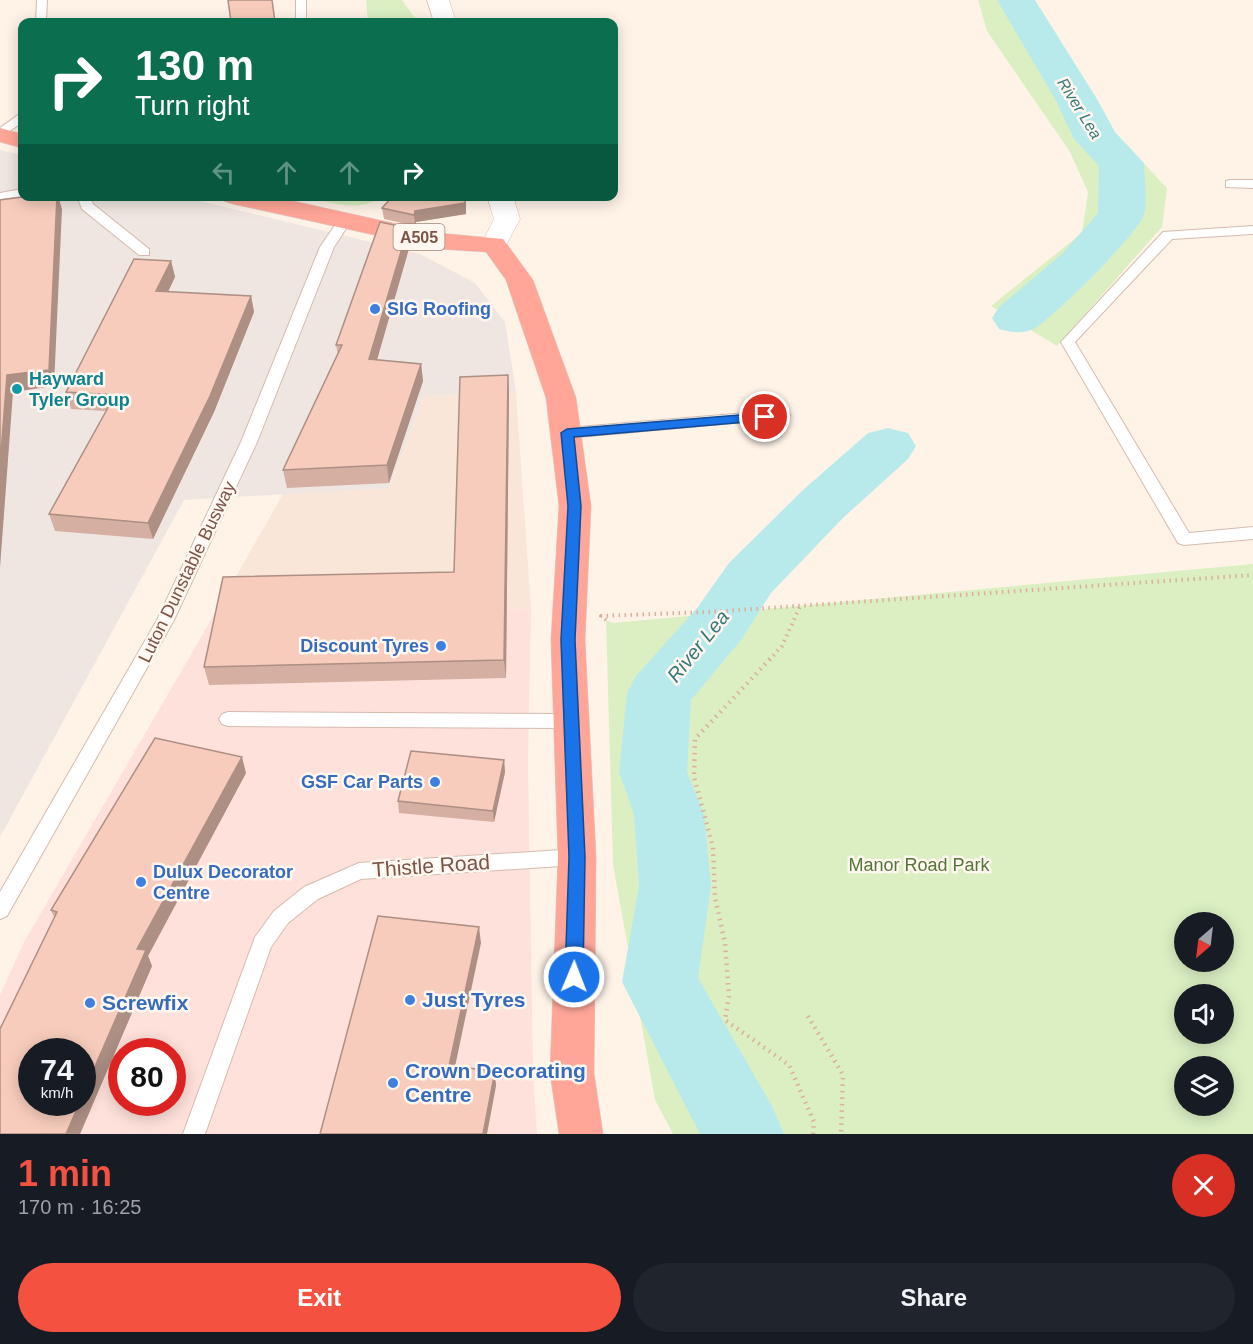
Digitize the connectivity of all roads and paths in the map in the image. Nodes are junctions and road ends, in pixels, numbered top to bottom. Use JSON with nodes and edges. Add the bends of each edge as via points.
{"nodes":[{"id":1,"x":42,"y":0,"type":"edge"},
{"id":2,"x":301,"y":0,"type":"edge"},
{"id":3,"x":438,"y":0,"type":"edge"},
{"id":4,"x":41,"y":18,"type":"edge"},
{"id":5,"x":301,"y":18,"type":"edge"},
{"id":6,"x":444,"y":18,"type":"edge"},
{"id":7,"x":18,"y":121,"type":"edge"},
{"id":8,"x":0,"y":134,"type":"edge"},
{"id":9,"x":18,"y":140,"type":"edge"},
{"id":10,"x":1230,"y":184,"type":"dead end"},
{"id":11,"x":1253,"y":184,"type":"edge"},
{"id":12,"x":18,"y":194,"type":"edge"},
{"id":13,"x":3,"y":196,"type":"dead end"},
{"id":14,"x":85,"y":201,"type":"edge"},
{"id":15,"x":255,"y":201,"type":"edge"},
{"id":16,"x":502,"y":201,"type":"edge"},
{"id":17,"x":345,"y":221,"type":"junction"},
{"id":18,"x":1253,"y":230,"type":"edge"},
{"id":19,"x":494,"y":245,"type":"junction"},
{"id":20,"x":144,"y":252,"type":"dead end"},
{"id":21,"x":783,"y":415,"type":"dead end"},
{"id":22,"x":567,"y":433,"type":"junction"},
{"id":23,"x":1253,"y":533,"type":"edge"},
{"id":24,"x":1253,"y":575,"type":"edge"},
{"id":25,"x":801,"y":604,"type":"junction"},
{"id":26,"x":606,"y":620,"type":"dead end"},
{"id":27,"x":228,"y":719,"type":"dead end"},
{"id":28,"x":569,"y":721,"type":"junction"},
{"id":29,"x":577,"y":857,"type":"junction"},
{"id":30,"x":0,"y":910,"type":"edge"},
{"id":31,"x":808,"y":1016,"type":"dead end"},
{"id":32,"x":194,"y":1134,"type":"edge"},
{"id":33,"x":581,"y":1134,"type":"edge"},
{"id":34,"x":813,"y":1134,"type":"edge"},
{"id":35,"x":841,"y":1134,"type":"edge"}],
"edges":[{"from":1,"to":4,"type":"lane"},
{"from":2,"to":5,"type":"lane"},
{"from":3,"to":6,"type":"main road"},
{"from":7,"to":8,"type":"lane"},
{"from":8,"to":9,"type":"highway"},
{"from":10,"to":11,"type":"lane"},
{"from":12,"to":13,"type":"lane"},
{"from":14,"to":20,"type":"lane"},
{"from":15,"to":17,"type":"highway","number":"A505"},
{"from":16,"to":19,"type":"main road","via":[[507,219]]},
{"from":17,"to":19,"type":"highway","number":"A505","via":[[438,241]]},
{"from":17,"to":30,"type":"lane","name":"Luton Dunstable Busway","via":[[327,247],[249,442],[165,620]]},
{"from":18,"to":23,"type":"lane","via":[[1168,235],[1068,342],[1184,540]]},
{"from":19,"to":22,"type":"highway","via":[[519,280],[561,398]]},
{"from":21,"to":22,"type":"lane"},
{"from":22,"to":28,"type":"highway","via":[[575,506],[568,640]]},
{"from":24,"to":25,"type":"path"},
{"from":25,"to":26,"type":"path","via":[[601,616]]},
{"from":25,"to":34,"type":"path","via":[[782,646],[695,739],[694,777],[713,847],[715,898],[725,943],[729,996],[725,1020],[789,1065],[814,1122]]},
{"from":27,"to":28,"type":"lane"},
{"from":28,"to":29,"type":"highway"},
{"from":29,"to":32,"type":"lane","name":"Thistle Road","via":[[359,871],[311,893],[281,917],[262,943]]},
{"from":29,"to":33,"type":"highway","via":[[572,1073]]},
{"from":31,"to":35,"type":"path","via":[[843,1075]]}]}
